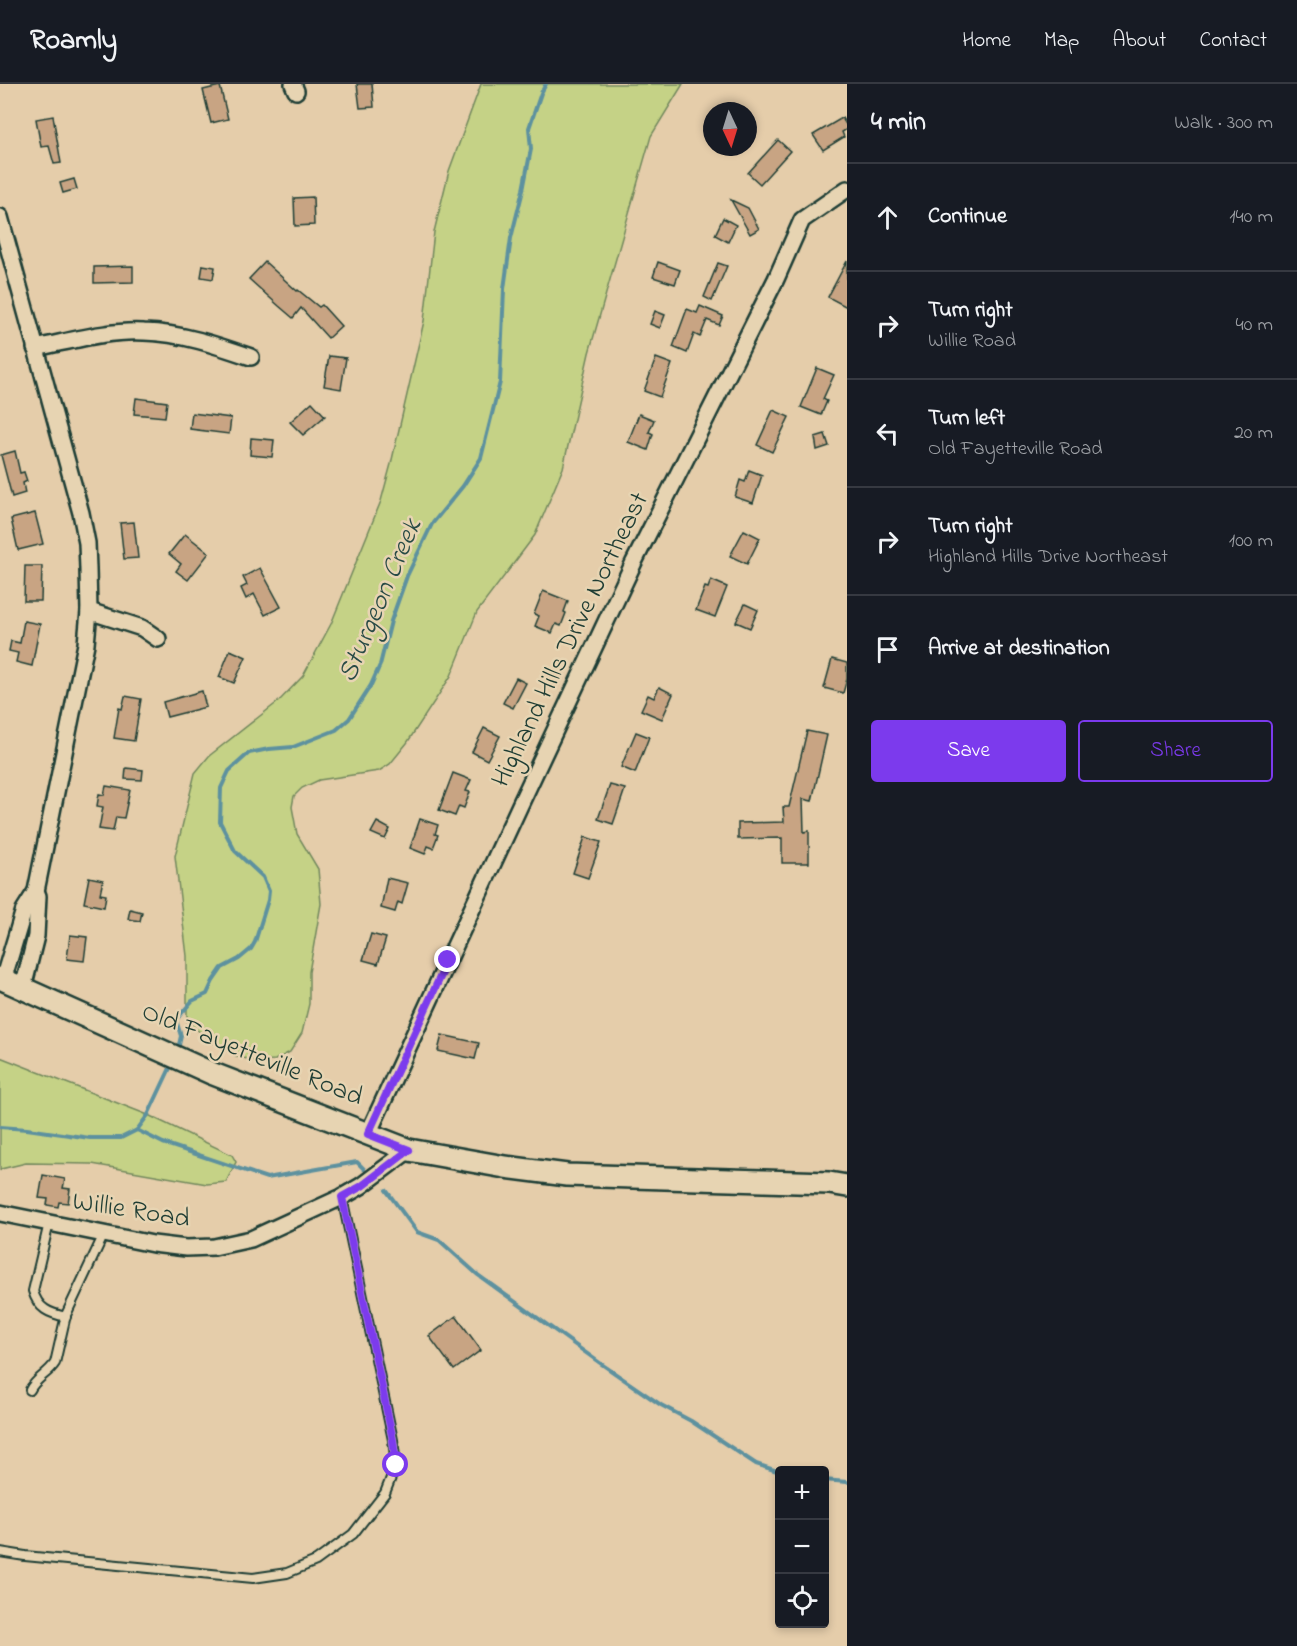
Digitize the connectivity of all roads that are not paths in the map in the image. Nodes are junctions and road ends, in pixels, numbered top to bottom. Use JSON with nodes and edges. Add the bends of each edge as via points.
{"nodes":[{"id":1,"x":847,"y":189,"type":"edge"},
{"id":2,"x":0,"y":217,"type":"edge"},
{"id":3,"x":35,"y":348,"type":"junction"},
{"id":4,"x":251,"y":357,"type":"dead end"},
{"id":5,"x":88,"y":611,"type":"junction"},
{"id":6,"x":159,"y":639,"type":"dead end"},
{"id":7,"x":36,"y":891,"type":"junction"},
{"id":8,"x":2,"y":979,"type":"edge"},
{"id":9,"x":23,"y":988,"type":"junction"},
{"id":10,"x":368,"y":1134,"type":"junction"},
{"id":11,"x":409,"y":1150,"type":"junction"},
{"id":12,"x":847,"y":1186,"type":"edge"},
{"id":13,"x":342,"y":1197,"type":"junction"},
{"id":14,"x":0,"y":1212,"type":"edge"},
{"id":15,"x":49,"y":1223,"type":"junction"},
{"id":16,"x":104,"y":1234,"type":"junction"},
{"id":17,"x":66,"y":1317,"type":"junction"},
{"id":18,"x":30,"y":1390,"type":"dead end"},
{"id":19,"x":0,"y":1552,"type":"edge"}],
"edges":[{"from":1,"to":10,"type":"street","name":"Highland Hills Drive Northeast","via":[[802,220],[629,573]]},
{"from":2,"to":3,"type":"street"},
{"from":3,"to":4,"type":"street","via":[[108,334],[142,332],[175,335]]},
{"from":3,"to":5,"type":"street","via":[[81,513],[87,543]]},
{"from":5,"to":6,"type":"street","via":[[142,628]]},
{"from":5,"to":7,"type":"street","via":[[87,644]]},
{"from":7,"to":8,"type":"street","via":[[24,910]]},
{"from":7,"to":9,"type":"street","via":[[36,936]]},
{"from":8,"to":9,"type":"street","name":"Old Fayetteville Road"},
{"from":9,"to":10,"type":"street","name":"Old Fayetteville Road","via":[[212,1073]]},
{"from":10,"to":11,"type":"street","name":"Old Fayetteville Road"},
{"from":11,"to":12,"type":"street","name":"Old Fayetteville Road","via":[[567,1175]]},
{"from":11,"to":13,"type":"street","name":"Willie Road"},
{"from":13,"to":16,"type":"street","name":"Willie Road","via":[[251,1239],[214,1246],[186,1248]]},
{"from":13,"to":19,"type":"lane","via":[[396,1465],[385,1493],[353,1534],[316,1561],[287,1573],[253,1578]]},
{"from":14,"to":15,"type":"street","name":"Willie Road"},
{"from":15,"to":16,"type":"street","name":"Willie Road"},
{"from":15,"to":17,"type":"lane","via":[[33,1291],[41,1307]]},
{"from":16,"to":17,"type":"lane"},
{"from":17,"to":18,"type":"lane","via":[[54,1363]]}]}
